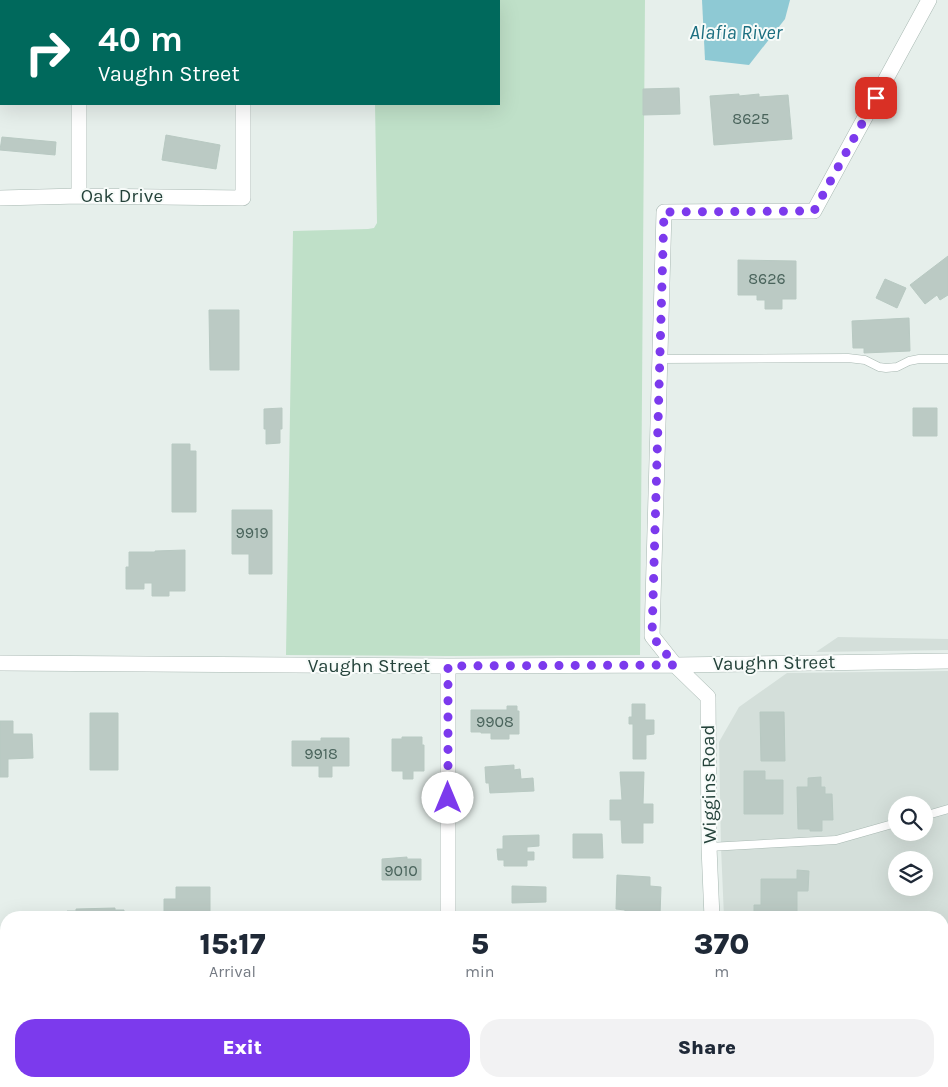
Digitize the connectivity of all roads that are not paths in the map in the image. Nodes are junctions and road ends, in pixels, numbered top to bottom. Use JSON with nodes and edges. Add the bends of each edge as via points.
{"nodes":[{"id":1,"x":929,"y":0,"type":"edge"},
{"id":2,"x":79,"y":105,"type":"edge"},
{"id":3,"x":243,"y":105,"type":"edge"},
{"id":4,"x":79,"y":196,"type":"junction"},
{"id":5,"x":0,"y":198,"type":"edge"},
{"id":6,"x":660,"y":359,"type":"junction"},
{"id":7,"x":948,"y":359,"type":"edge"},
{"id":8,"x":948,"y":661,"type":"edge"},
{"id":9,"x":0,"y":662,"type":"edge"},
{"id":10,"x":675,"y":665,"type":"junction"},
{"id":11,"x":448,"y":666,"type":"junction"},
{"id":12,"x":948,"y":809,"type":"edge"},
{"id":13,"x":933,"y":813,"type":"edge"},
{"id":14,"x":888,"y":825,"type":"edge"},
{"id":15,"x":709,"y":847,"type":"junction"},
{"id":16,"x":448,"y":911,"type":"dead end"},
{"id":17,"x":712,"y":911,"type":"edge"}],
"edges":[{"from":1,"to":6,"type":"street","name":"Wiggins Road","via":[[814,211],[664,212]]},
{"from":2,"to":4,"type":"street"},
{"from":3,"to":4,"type":"street","name":"Oak Drive","via":[[244,198]]},
{"from":4,"to":5,"type":"street","name":"Oak Drive"},
{"from":6,"to":7,"type":"lane","via":[[848,358],[886,368],[919,359]]},
{"from":6,"to":10,"type":"street","name":"Wiggins Road","via":[[652,636]]},
{"from":8,"to":10,"type":"street","name":"Vaughn Street"},
{"from":9,"to":11,"type":"street","name":"Vaughn Street"},
{"from":10,"to":11,"type":"street","name":"Vaughn Street"},
{"from":10,"to":15,"type":"street","name":"Wiggins Road","via":[[708,697]]},
{"from":11,"to":16,"type":"street"},
{"from":12,"to":13,"type":"lane"},
{"from":14,"to":15,"type":"lane","via":[[836,840]]},
{"from":15,"to":17,"type":"street","name":"Wiggins Road"}]}
